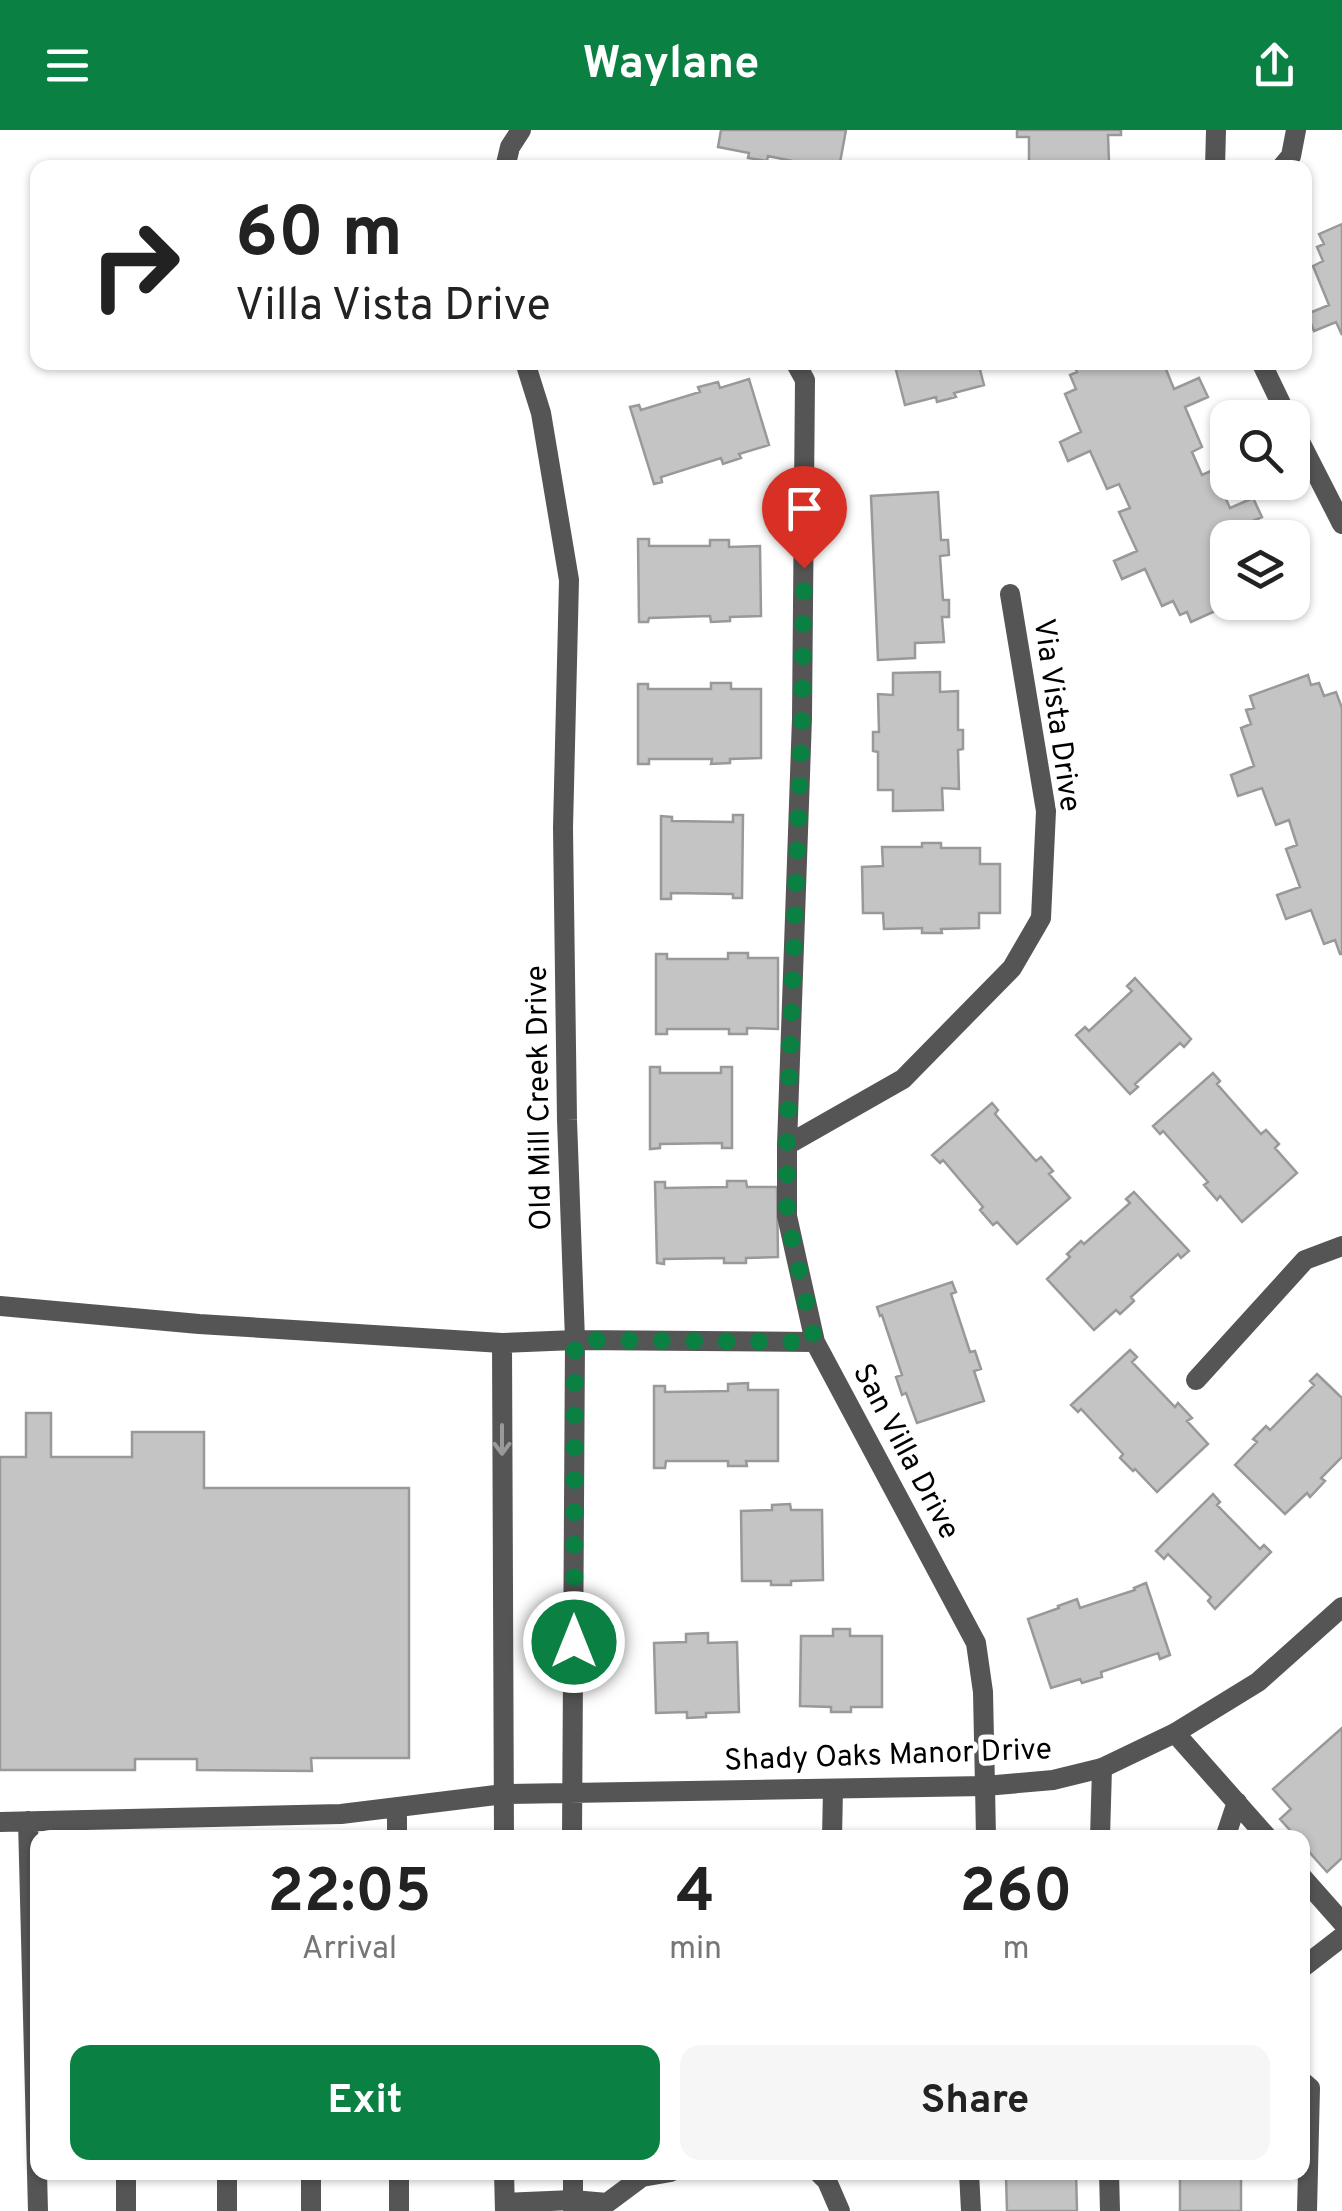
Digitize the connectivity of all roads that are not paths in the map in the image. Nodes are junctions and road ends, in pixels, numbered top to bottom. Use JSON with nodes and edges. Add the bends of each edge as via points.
{"nodes":[{"id":1,"x":521,"y":130,"type":"edge"},
{"id":2,"x":1216,"y":130,"type":"edge"},
{"id":3,"x":1296,"y":130,"type":"edge"},
{"id":4,"x":507,"y":160,"type":"edge"},
{"id":5,"x":1215,"y":160,"type":"edge"},
{"id":6,"x":1288,"y":160,"type":"edge"},
{"id":7,"x":528,"y":370,"type":"edge"},
{"id":8,"x":800,"y":370,"type":"edge"},
{"id":9,"x":1266,"y":370,"type":"edge"},
{"id":10,"x":1280,"y":400,"type":"edge"},
{"id":11,"x":1310,"y":461,"type":"edge"},
{"id":12,"x":1342,"y":524,"type":"edge"},
{"id":13,"x":1010,"y":594,"type":"dead end"},
{"id":14,"x":787,"y":1145,"type":"junction"},
{"id":15,"x":1342,"y":1246,"type":"edge"},
{"id":16,"x":0,"y":1306,"type":"edge"},
{"id":17,"x":575,"y":1340,"type":"junction"},
{"id":18,"x":815,"y":1342,"type":"junction"},
{"id":19,"x":502,"y":1343,"type":"junction"},
{"id":20,"x":1196,"y":1380,"type":"dead end"},
{"id":21,"x":1342,"y":1607,"type":"edge"},
{"id":22,"x":1175,"y":1733,"type":"junction"},
{"id":23,"x":1102,"y":1768,"type":"junction"},
{"id":24,"x":986,"y":1786,"type":"junction"},
{"id":25,"x":833,"y":1789,"type":"junction"},
{"id":26,"x":574,"y":1793,"type":"junction"},
{"id":27,"x":504,"y":1794,"type":"junction"},
{"id":28,"x":1236,"y":1802,"type":"junction"},
{"id":29,"x":397,"y":1807,"type":"junction"},
{"id":30,"x":313,"y":1814,"type":"junction"},
{"id":31,"x":28,"y":1821,"type":"junction"},
{"id":32,"x":0,"y":1822,"type":"edge"},
{"id":33,"x":220,"y":1827,"type":"edge"},
{"id":34,"x":141,"y":1828,"type":"edge"},
{"id":35,"x":313,"y":1830,"type":"edge"},
{"id":36,"x":397,"y":1830,"type":"edge"},
{"id":37,"x":504,"y":1830,"type":"edge"},
{"id":38,"x":572,"y":1830,"type":"edge"},
{"id":39,"x":832,"y":1830,"type":"edge"},
{"id":40,"x":986,"y":1830,"type":"edge"},
{"id":41,"x":1100,"y":1830,"type":"edge"},
{"id":42,"x":1227,"y":1830,"type":"edge"},
{"id":43,"x":1261,"y":1830,"type":"edge"},
{"id":44,"x":1310,"y":1886,"type":"edge"},
{"id":45,"x":30,"y":1899,"type":"edge"},
{"id":46,"x":1342,"y":1922,"type":"edge"},
{"id":47,"x":1342,"y":1937,"type":"edge"},
{"id":48,"x":1310,"y":1962,"type":"edge"},
{"id":49,"x":37,"y":2180,"type":"edge"},
{"id":50,"x":126,"y":2180,"type":"edge"},
{"id":51,"x":227,"y":2180,"type":"edge"},
{"id":52,"x":311,"y":2180,"type":"edge"},
{"id":53,"x":399,"y":2180,"type":"edge"},
{"id":54,"x":504,"y":2180,"type":"edge"},
{"id":55,"x":573,"y":2180,"type":"edge"},
{"id":56,"x":639,"y":2180,"type":"edge"},
{"id":57,"x":826,"y":2180,"type":"edge"},
{"id":58,"x":969,"y":2180,"type":"edge"},
{"id":59,"x":1109,"y":2180,"type":"edge"},
{"id":60,"x":1308,"y":2180,"type":"edge"},
{"id":61,"x":573,"y":2206,"type":"edge"},
{"id":62,"x":505,"y":2207,"type":"edge"},
{"id":63,"x":611,"y":2207,"type":"edge"},
{"id":64,"x":38,"y":2211,"type":"edge"},
{"id":65,"x":126,"y":2211,"type":"edge"},
{"id":66,"x":228,"y":2211,"type":"edge"},
{"id":67,"x":311,"y":2211,"type":"edge"},
{"id":68,"x":400,"y":2211,"type":"edge"},
{"id":69,"x":840,"y":2211,"type":"edge"},
{"id":70,"x":971,"y":2211,"type":"edge"},
{"id":71,"x":1110,"y":2211,"type":"edge"},
{"id":72,"x":1307,"y":2211,"type":"edge"}],
"edges":[{"from":1,"to":4,"type":"street"},
{"from":2,"to":5,"type":"street"},
{"from":3,"to":6,"type":"street"},
{"from":7,"to":17,"type":"street","name":"Old Mill Creek Drive","via":[[541,412],[569,580],[563,828]]},
{"from":8,"to":14,"type":"street","name":"San Villa Drive","via":[[806,380],[802,698]]},
{"from":9,"to":10,"type":"street"},
{"from":11,"to":12,"type":"street"},
{"from":13,"to":14,"type":"street","name":"Via Vista Drive","via":[[1046,811],[1041,918],[1012,968],[903,1078]]},
{"from":14,"to":18,"type":"street","name":"San Villa Drive","via":[[787,1216]]},
{"from":15,"to":20,"type":"street","via":[[1305,1260]]},
{"from":16,"to":19,"type":"street"},
{"from":17,"to":18,"type":"street"},
{"from":17,"to":19,"type":"street"},
{"from":17,"to":26,"type":"street","name":"Old Mill Creek Drive"},
{"from":18,"to":24,"type":"street","name":"San Villa Drive","via":[[976,1643]]},
{"from":19,"to":27,"type":"street","one_way":true},
{"from":21,"to":22,"type":"street","name":"Shady Oaks Manor Drive","via":[[1258,1682]]},
{"from":22,"to":23,"type":"street","name":"Shady Oaks Manor Drive"},
{"from":22,"to":28,"type":"street"},
{"from":23,"to":24,"type":"street","name":"Shady Oaks Manor Drive"},
{"from":23,"to":41,"type":"street"},
{"from":24,"to":25,"type":"street","name":"Shady Oaks Manor Drive"},
{"from":24,"to":40,"type":"street","name":"San Villa Drive"},
{"from":25,"to":26,"type":"street","name":"Shady Oaks Manor Drive"},
{"from":25,"to":39,"type":"street"},
{"from":26,"to":27,"type":"street","name":"Shady Oaks Manor Drive"},
{"from":26,"to":38,"type":"street","name":"Old Mill Creek Drive"},
{"from":27,"to":29,"type":"street","name":"Shady Oaks Manor Drive"},
{"from":27,"to":37,"type":"street"},
{"from":28,"to":42,"type":"street"},
{"from":28,"to":43,"type":"street"},
{"from":29,"to":30,"type":"street","name":"Shady Oaks Manor Drive"},
{"from":29,"to":36,"type":"street"},
{"from":30,"to":33,"type":"street","name":"Shady Oaks Manor Drive"},
{"from":30,"to":35,"type":"street"},
{"from":31,"to":32,"type":"street","name":"Shady Oaks Manor Drive"},
{"from":31,"to":34,"type":"street","name":"Shady Oaks Manor Drive"},
{"from":31,"to":45,"type":"street"},
{"from":33,"to":34,"type":"street","name":"Shady Oaks Manor Drive"},
{"from":44,"to":46,"type":"street"},
{"from":47,"to":48,"type":"street"},
{"from":49,"to":64,"type":"street"},
{"from":50,"to":65,"type":"street"},
{"from":51,"to":66,"type":"street"},
{"from":52,"to":67,"type":"street"},
{"from":53,"to":68,"type":"street"},
{"from":54,"to":62,"type":"street"},
{"from":55,"to":61,"type":"street"},
{"from":56,"to":63,"type":"street"},
{"from":57,"to":69,"type":"street"},
{"from":58,"to":70,"type":"street"},
{"from":59,"to":71,"type":"street"},
{"from":60,"to":72,"type":"street"},
{"from":61,"to":62,"type":"street"},
{"from":61,"to":63,"type":"street"}]}
